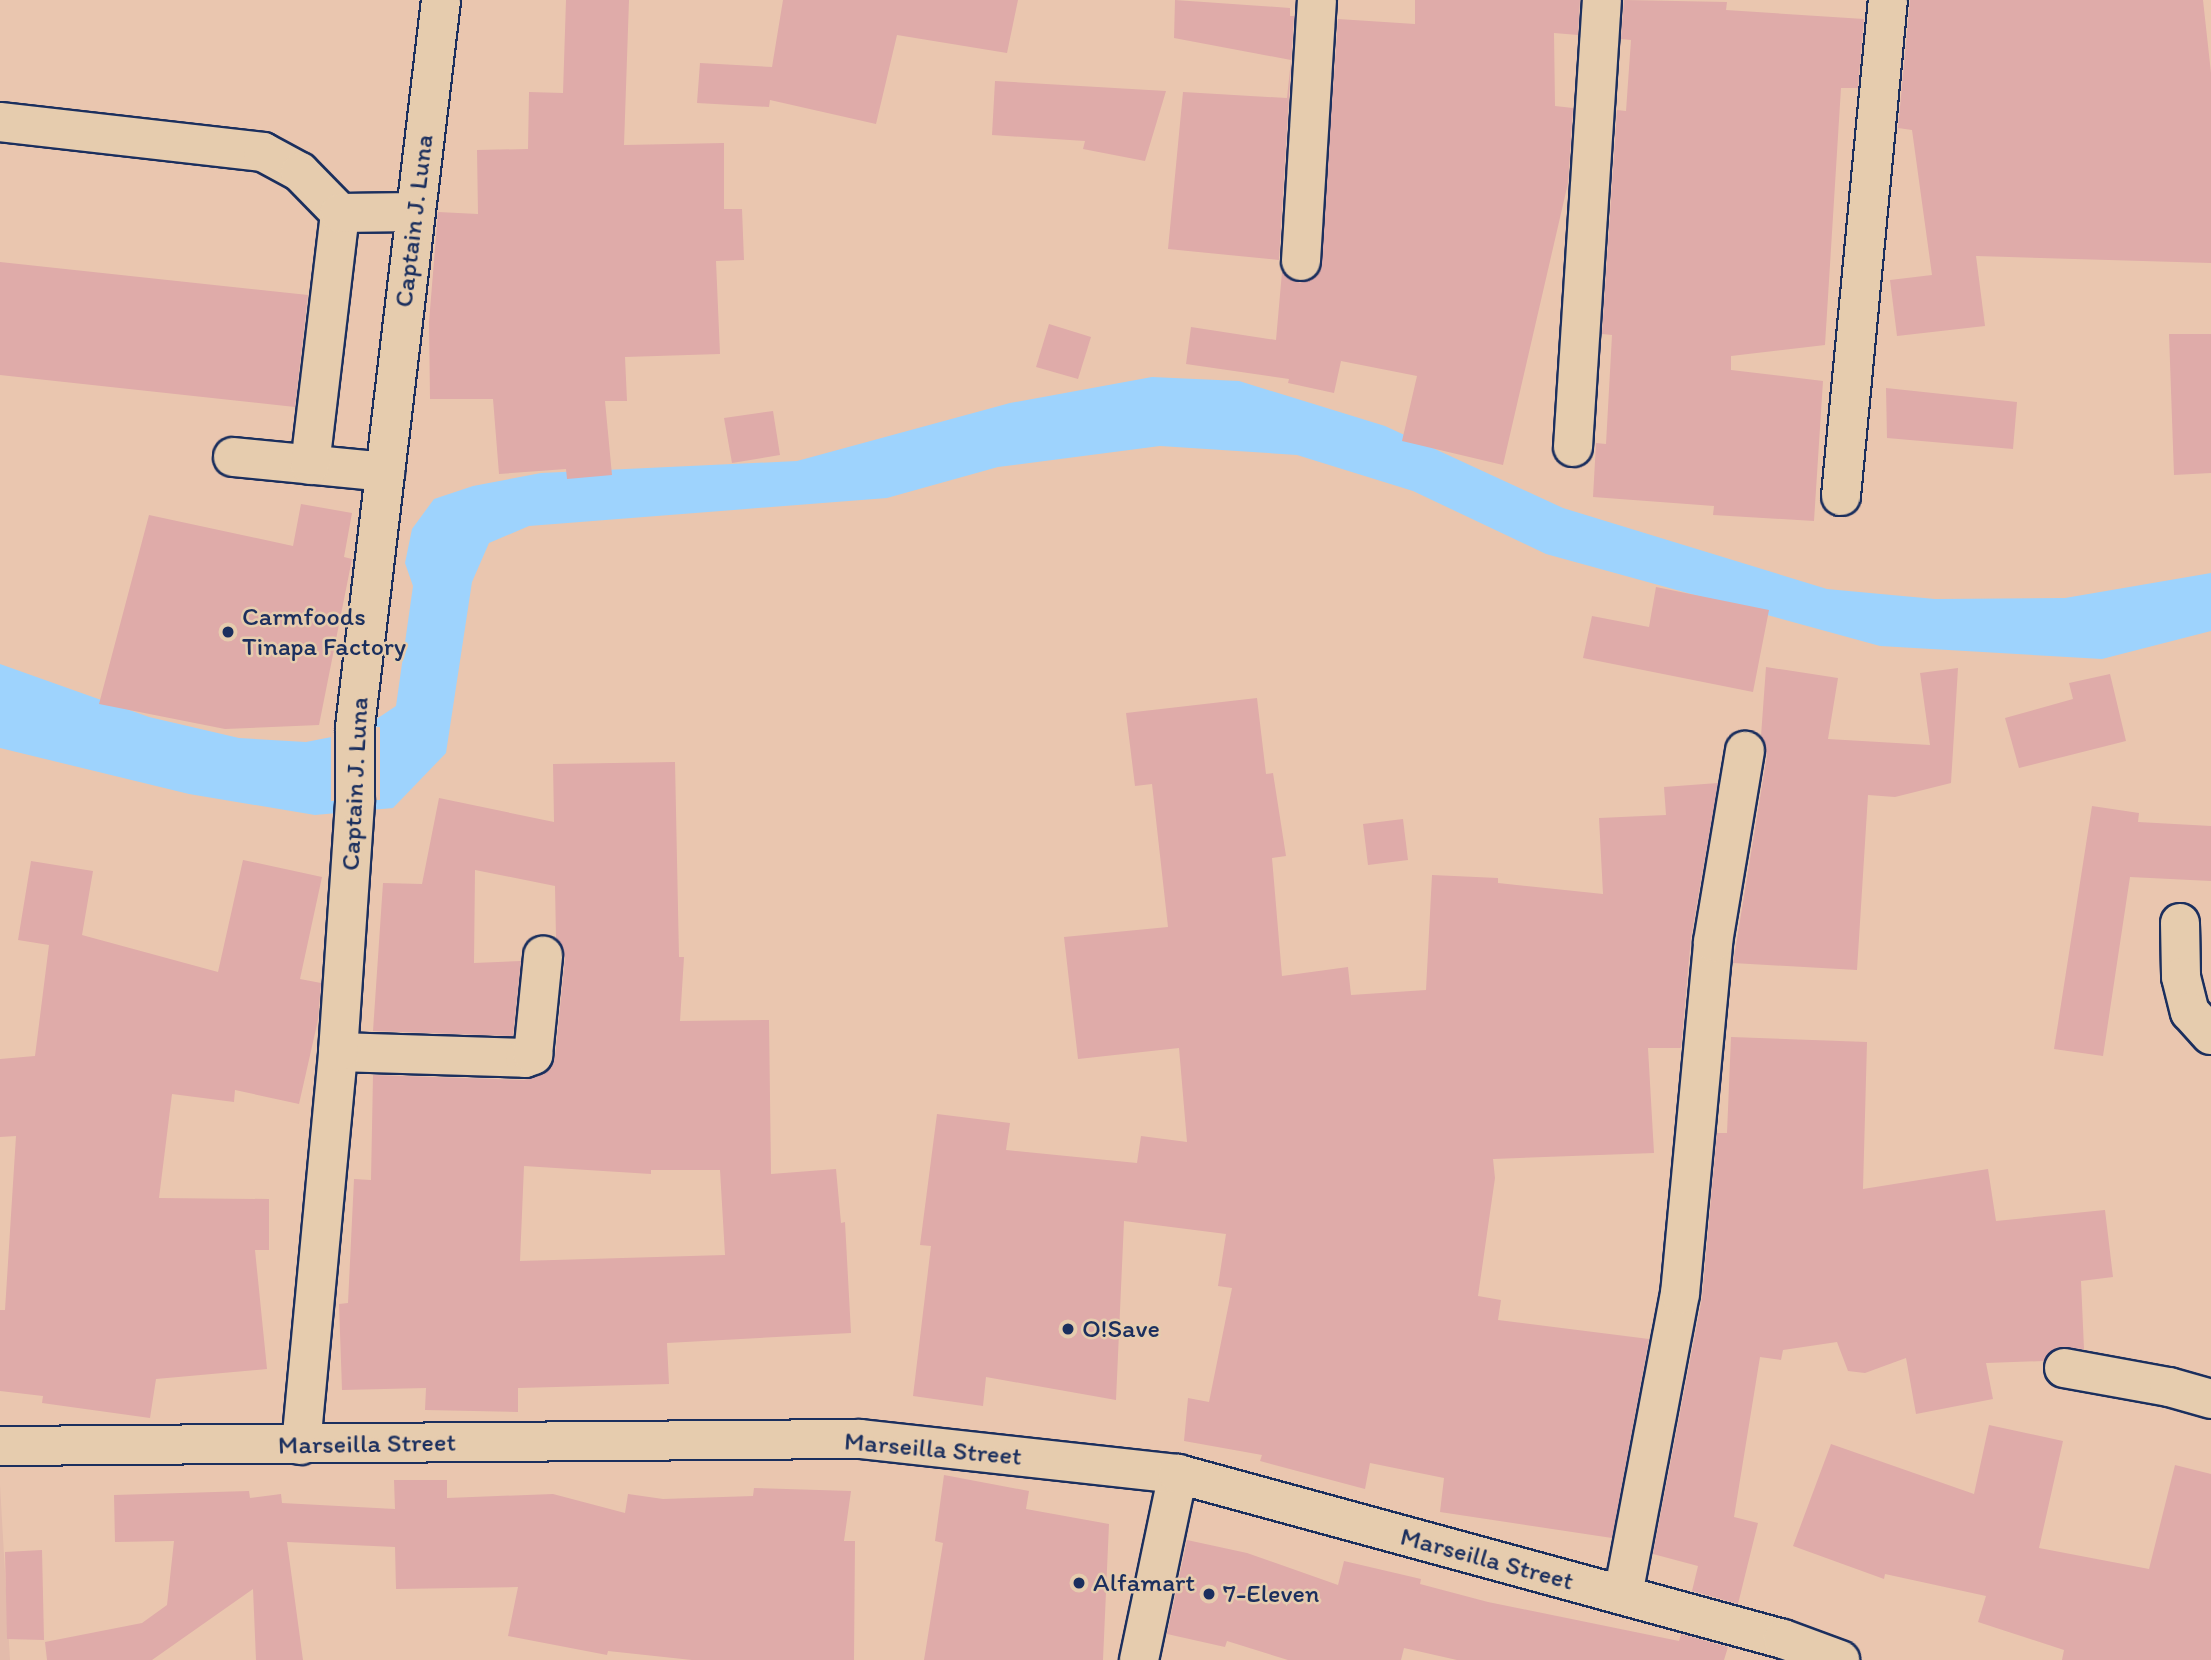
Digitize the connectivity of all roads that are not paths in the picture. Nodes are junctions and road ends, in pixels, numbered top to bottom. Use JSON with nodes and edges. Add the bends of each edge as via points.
{"nodes":[{"id":1,"x":441,"y":0,"type":"edge"},
{"id":2,"x":1317,"y":0,"type":"edge"},
{"id":3,"x":1602,"y":0,"type":"edge"},
{"id":4,"x":1888,"y":0,"type":"edge"},
{"id":5,"x":0,"y":122,"type":"edge"},
{"id":6,"x":415,"y":212,"type":"junction"},
{"id":7,"x":340,"y":214,"type":"junction"},
{"id":8,"x":1301,"y":261,"type":"dead end"},
{"id":9,"x":1573,"y":447,"type":"dead end"},
{"id":10,"x":233,"y":457,"type":"dead end"},
{"id":11,"x":310,"y":465,"type":"junction"},
{"id":12,"x":385,"y":472,"type":"junction"},
{"id":13,"x":1841,"y":496,"type":"dead end"},
{"id":14,"x":1745,"y":751,"type":"dead end"},
{"id":15,"x":2180,"y":923,"type":"dead end"},
{"id":16,"x":543,"y":956,"type":"dead end"},
{"id":17,"x":2211,"y":1035,"type":"edge"},
{"id":18,"x":338,"y":1052,"type":"junction"},
{"id":19,"x":2064,"y":1368,"type":"dead end"},
{"id":20,"x":2211,"y":1399,"type":"edge"},
{"id":21,"x":301,"y":1445,"type":"junction"},
{"id":22,"x":0,"y":1446,"type":"edge"},
{"id":23,"x":1178,"y":1474,"type":"junction"},
{"id":24,"x":1623,"y":1595,"type":"junction"},
{"id":25,"x":1139,"y":1660,"type":"edge"},
{"id":26,"x":1840,"y":1660,"type":"edge"}],
"edges":[{"from":1,"to":6,"type":"street","name":"Captain J. Luna"},
{"from":2,"to":8,"type":"street"},
{"from":3,"to":9,"type":"street"},
{"from":4,"to":13,"type":"street"},
{"from":5,"to":7,"type":"street","via":[[263,152],[300,172]]},
{"from":6,"to":7,"type":"street"},
{"from":6,"to":12,"type":"street","name":"Captain J. Luna"},
{"from":7,"to":11,"type":"street"},
{"from":10,"to":11,"type":"street"},
{"from":11,"to":12,"type":"street"},
{"from":12,"to":18,"type":"street","name":"Captain J. Luna","via":[[355,727],[355,800]]},
{"from":14,"to":24,"type":"street","via":[[1713,943],[1680,1294]]},
{"from":15,"to":17,"type":"street","via":[[2181,977],[2190,1012]]},
{"from":16,"to":18,"type":"street","via":[[533,1055]]},
{"from":18,"to":21,"type":"street","name":"Captain J. Luna"},
{"from":19,"to":20,"type":"street"},
{"from":21,"to":22,"type":"street","name":"Marseilla Street"},
{"from":21,"to":23,"type":"street","name":"Marseilla Street","via":[[860,1439]]},
{"from":23,"to":24,"type":"street","name":"Marseilla Street"},
{"from":23,"to":25,"type":"street"},
{"from":24,"to":26,"type":"street","name":"Marseilla Street","via":[[1783,1639]]}]}
